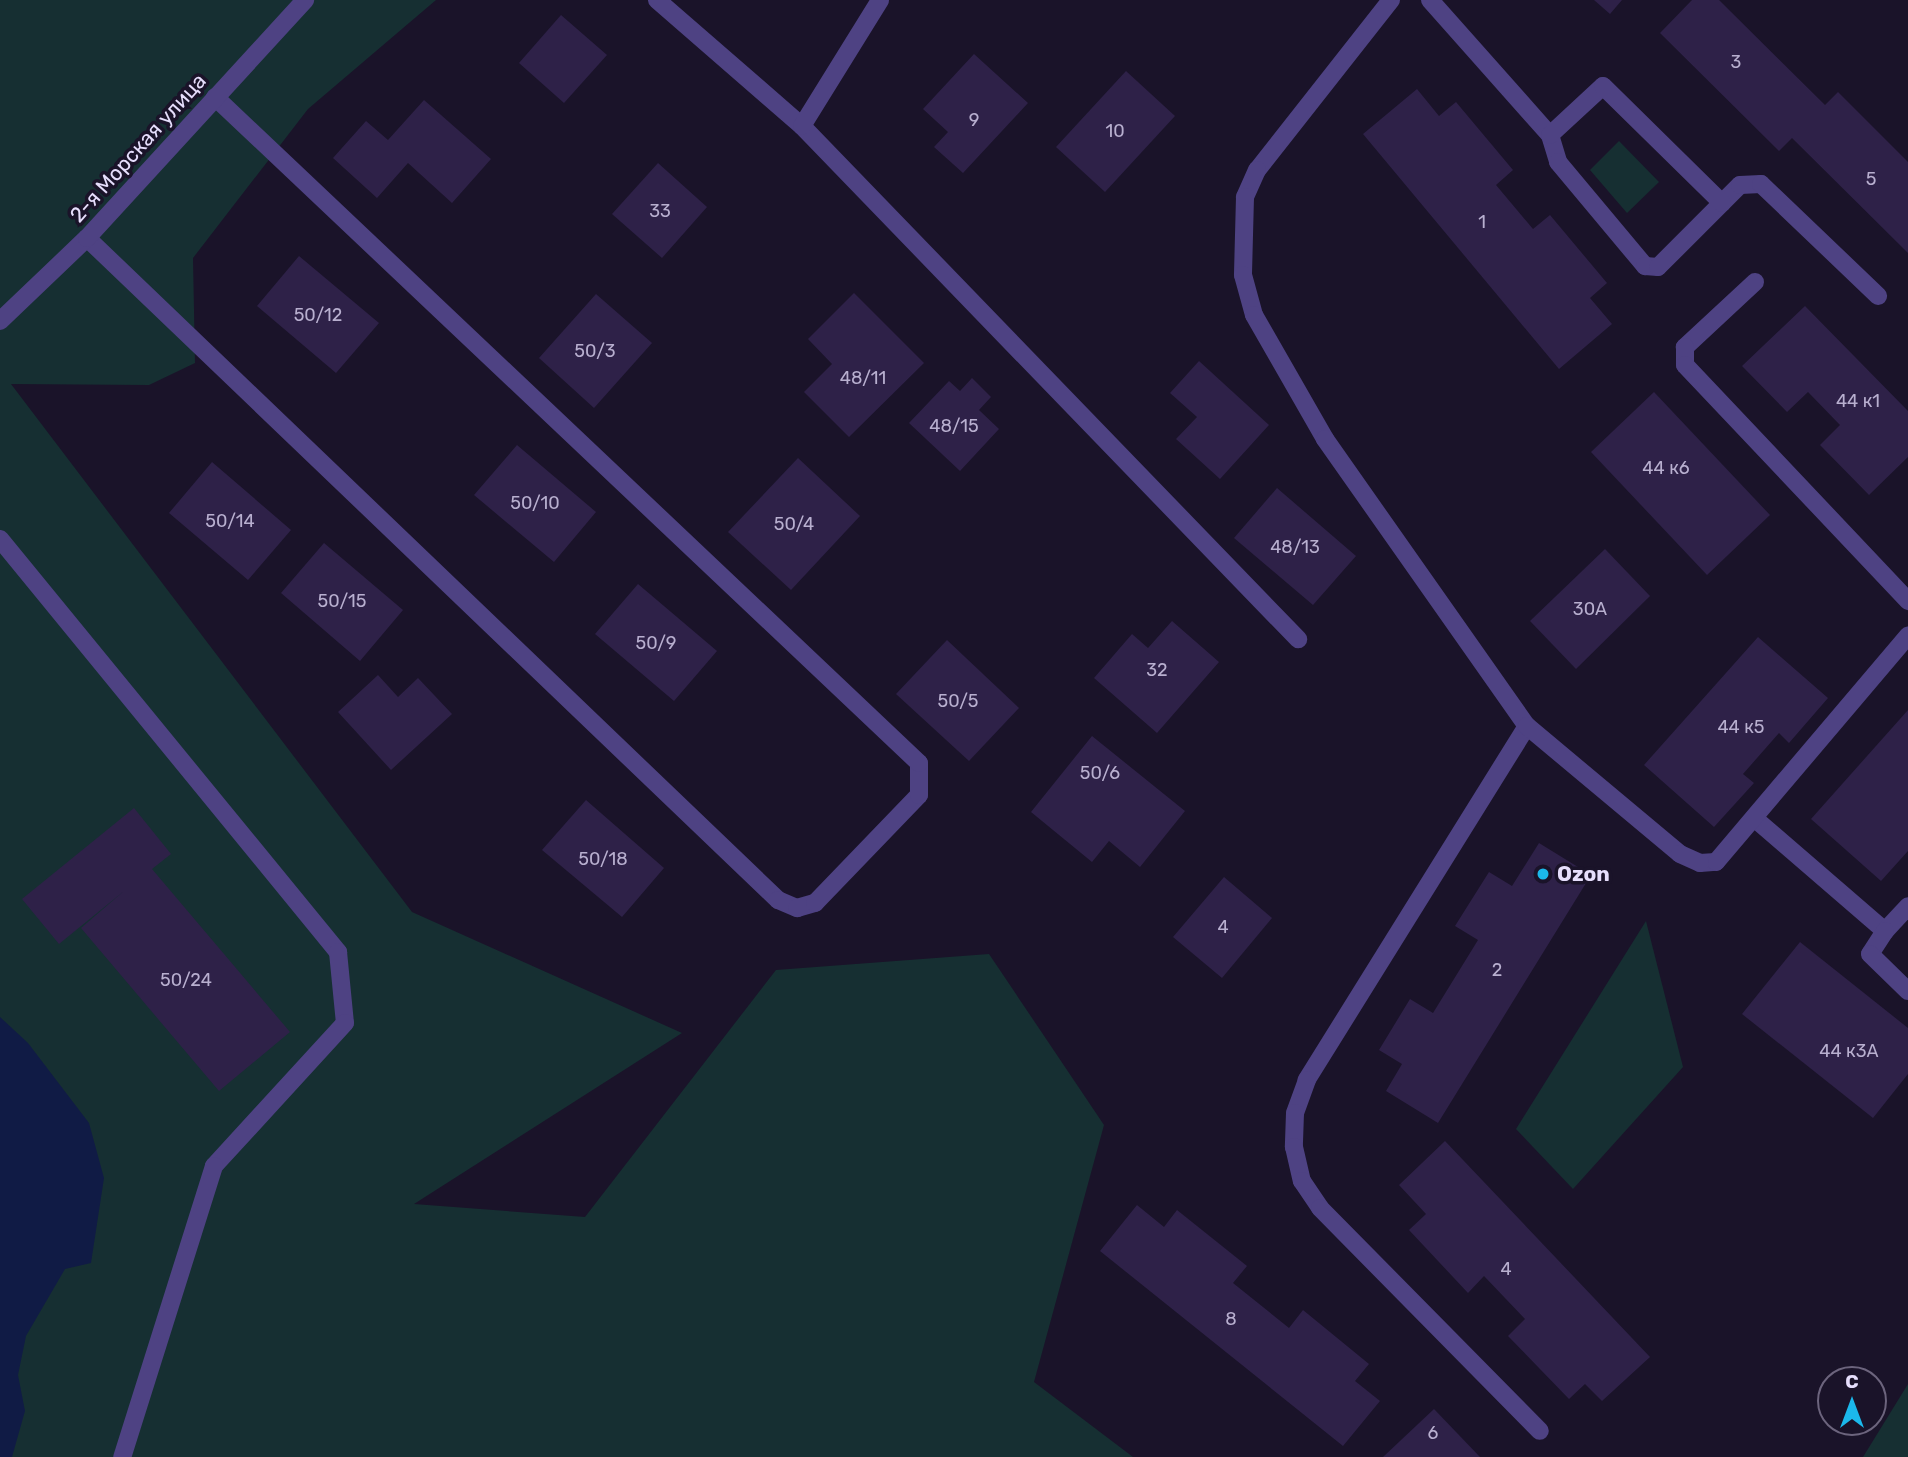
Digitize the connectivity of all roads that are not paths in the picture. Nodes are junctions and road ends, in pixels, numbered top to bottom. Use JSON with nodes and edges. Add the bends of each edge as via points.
{"nodes":[{"id":1,"x":305,"y":0,"type":"edge"},
{"id":2,"x":657,"y":0,"type":"edge"},
{"id":3,"x":880,"y":0,"type":"edge"},
{"id":4,"x":1391,"y":0,"type":"edge"},
{"id":5,"x":1430,"y":0,"type":"edge"},
{"id":6,"x":215,"y":97,"type":"junction"},
{"id":7,"x":802,"y":126,"type":"junction"},
{"id":8,"x":1550,"y":135,"type":"junction"},
{"id":9,"x":1722,"y":203,"type":"junction"},
{"id":10,"x":87,"y":238,"type":"junction"},
{"id":11,"x":1755,"y":282,"type":"dead end"},
{"id":12,"x":1878,"y":296,"type":"dead end"},
{"id":13,"x":0,"y":321,"type":"edge"},
{"id":14,"x":0,"y":539,"type":"edge"},
{"id":15,"x":1908,"y":601,"type":"edge"},
{"id":16,"x":1908,"y":636,"type":"edge"},
{"id":17,"x":1298,"y":639,"type":"dead end"},
{"id":18,"x":1527,"y":726,"type":"junction"},
{"id":19,"x":1754,"y":818,"type":"junction"},
{"id":20,"x":1908,"y":906,"type":"edge"},
{"id":21,"x":1885,"y":931,"type":"junction"},
{"id":22,"x":1908,"y":991,"type":"edge"},
{"id":23,"x":1540,"y":1431,"type":"dead end"},
{"id":24,"x":122,"y":1457,"type":"edge"}],
"edges":[{"from":1,"to":6,"type":"street","name":"2-я Морская улица"},
{"from":2,"to":7,"type":"street"},
{"from":3,"to":7,"type":"street"},
{"from":4,"to":18,"type":"street","via":[[1257,170],[1245,197],[1243,275],[1254,315],[1325,439]]},
{"from":5,"to":8,"type":"street"},
{"from":6,"to":10,"type":"street","name":"2-я Морская улица"},
{"from":6,"to":10,"type":"street","via":[[919,763],[919,795],[815,903],[797,908],[778,900]]},
{"from":7,"to":17,"type":"street"},
{"from":8,"to":9,"type":"street","via":[[1603,86]]},
{"from":8,"to":9,"type":"street","via":[[1558,162],[1651,269]]},
{"from":9,"to":12,"type":"street","via":[[1740,185],[1769,187]]},
{"from":10,"to":13,"type":"street","name":"2-я Морская улица"},
{"from":11,"to":15,"type":"street","via":[[1685,347],[1685,365]]},
{"from":14,"to":24,"type":"street","via":[[338,952],[345,1023],[214,1166]]},
{"from":16,"to":19,"type":"street"},
{"from":18,"to":19,"type":"street","via":[[1680,854],[1700,863],[1716,862]]},
{"from":18,"to":23,"type":"street","via":[[1307,1080],[1296,1113],[1294,1147],[1302,1181],[1320,1208]]},
{"from":19,"to":21,"type":"street"},
{"from":20,"to":21,"type":"street"},
{"from":21,"to":22,"type":"street","via":[[1870,954]]}]}
